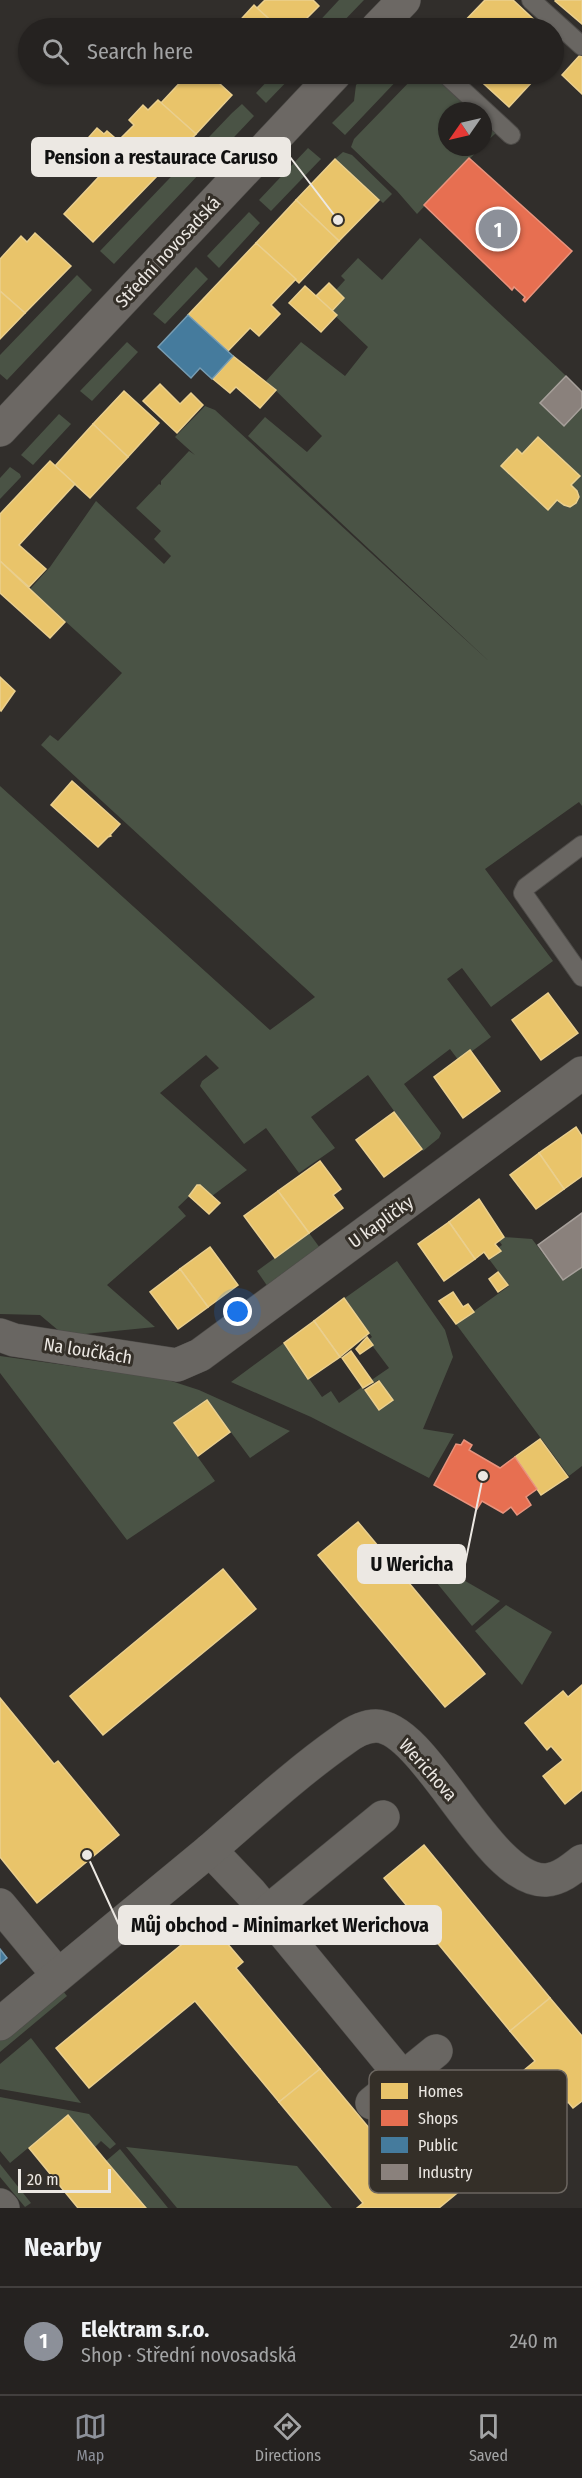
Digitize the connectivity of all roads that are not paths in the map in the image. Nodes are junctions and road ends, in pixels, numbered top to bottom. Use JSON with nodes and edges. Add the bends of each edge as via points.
{"nodes":[{"id":1,"x":531,"y":0,"type":"edge"},
{"id":2,"x":551,"y":18,"type":"edge"},
{"id":3,"x":564,"y":30,"type":"edge"},
{"id":4,"x":582,"y":46,"type":"edge"},
{"id":5,"x":326,"y":84,"type":"edge"},
{"id":6,"x":456,"y":84,"type":"edge"},
{"id":7,"x":511,"y":135,"type":"dead end"},
{"id":8,"x":0,"y":430,"type":"edge"},
{"id":9,"x":582,"y":845,"type":"edge"},
{"id":10,"x":582,"y":976,"type":"edge"},
{"id":11,"x":582,"y":1073,"type":"edge"},
{"id":12,"x":0,"y":1335,"type":"edge"},
{"id":13,"x":177,"y":1365,"type":"joint"},
{"id":14,"x":383,"y":1817,"type":"dead end"},
{"id":15,"x":210,"y":1850,"type":"junction"},
{"id":16,"x":582,"y":1861,"type":"edge"},
{"id":17,"x":0,"y":1905,"type":"edge"},
{"id":18,"x":266,"y":1913,"type":"junction"},
{"id":19,"x":58,"y":1975,"type":"junction"},
{"id":20,"x":0,"y":2024,"type":"edge"},
{"id":21,"x":436,"y":2051,"type":"dead end"},
{"id":22,"x":396,"y":2070,"type":"edge"},
{"id":23,"x":413,"y":2070,"type":"edge"}],
"edges":[{"from":1,"to":2,"type":"lane"},
{"from":3,"to":4,"type":"lane"},
{"from":5,"to":8,"type":"main road","name":"Střední novosadská"},
{"from":6,"to":7,"type":"lane"},
{"from":9,"to":10,"type":"lane","via":[[523,893]]},
{"from":11,"to":13,"type":"street","name":"U kapličky","via":[[200,1355]]},
{"from":12,"to":13,"type":"street","name":"Na loučkách"},
{"from":14,"to":18,"type":"street"},
{"from":15,"to":16,"type":"street","name":"Werichova","via":[[343,1739],[376,1726],[393,1733],[414,1750],[496,1850],[519,1872],[547,1880]]},
{"from":15,"to":18,"type":"street"},
{"from":15,"to":19,"type":"street","name":"Werichova"},
{"from":17,"to":19,"type":"street"},
{"from":18,"to":22,"type":"street"},
{"from":19,"to":20,"type":"street","name":"Werichova"},
{"from":21,"to":23,"type":"street"}]}
